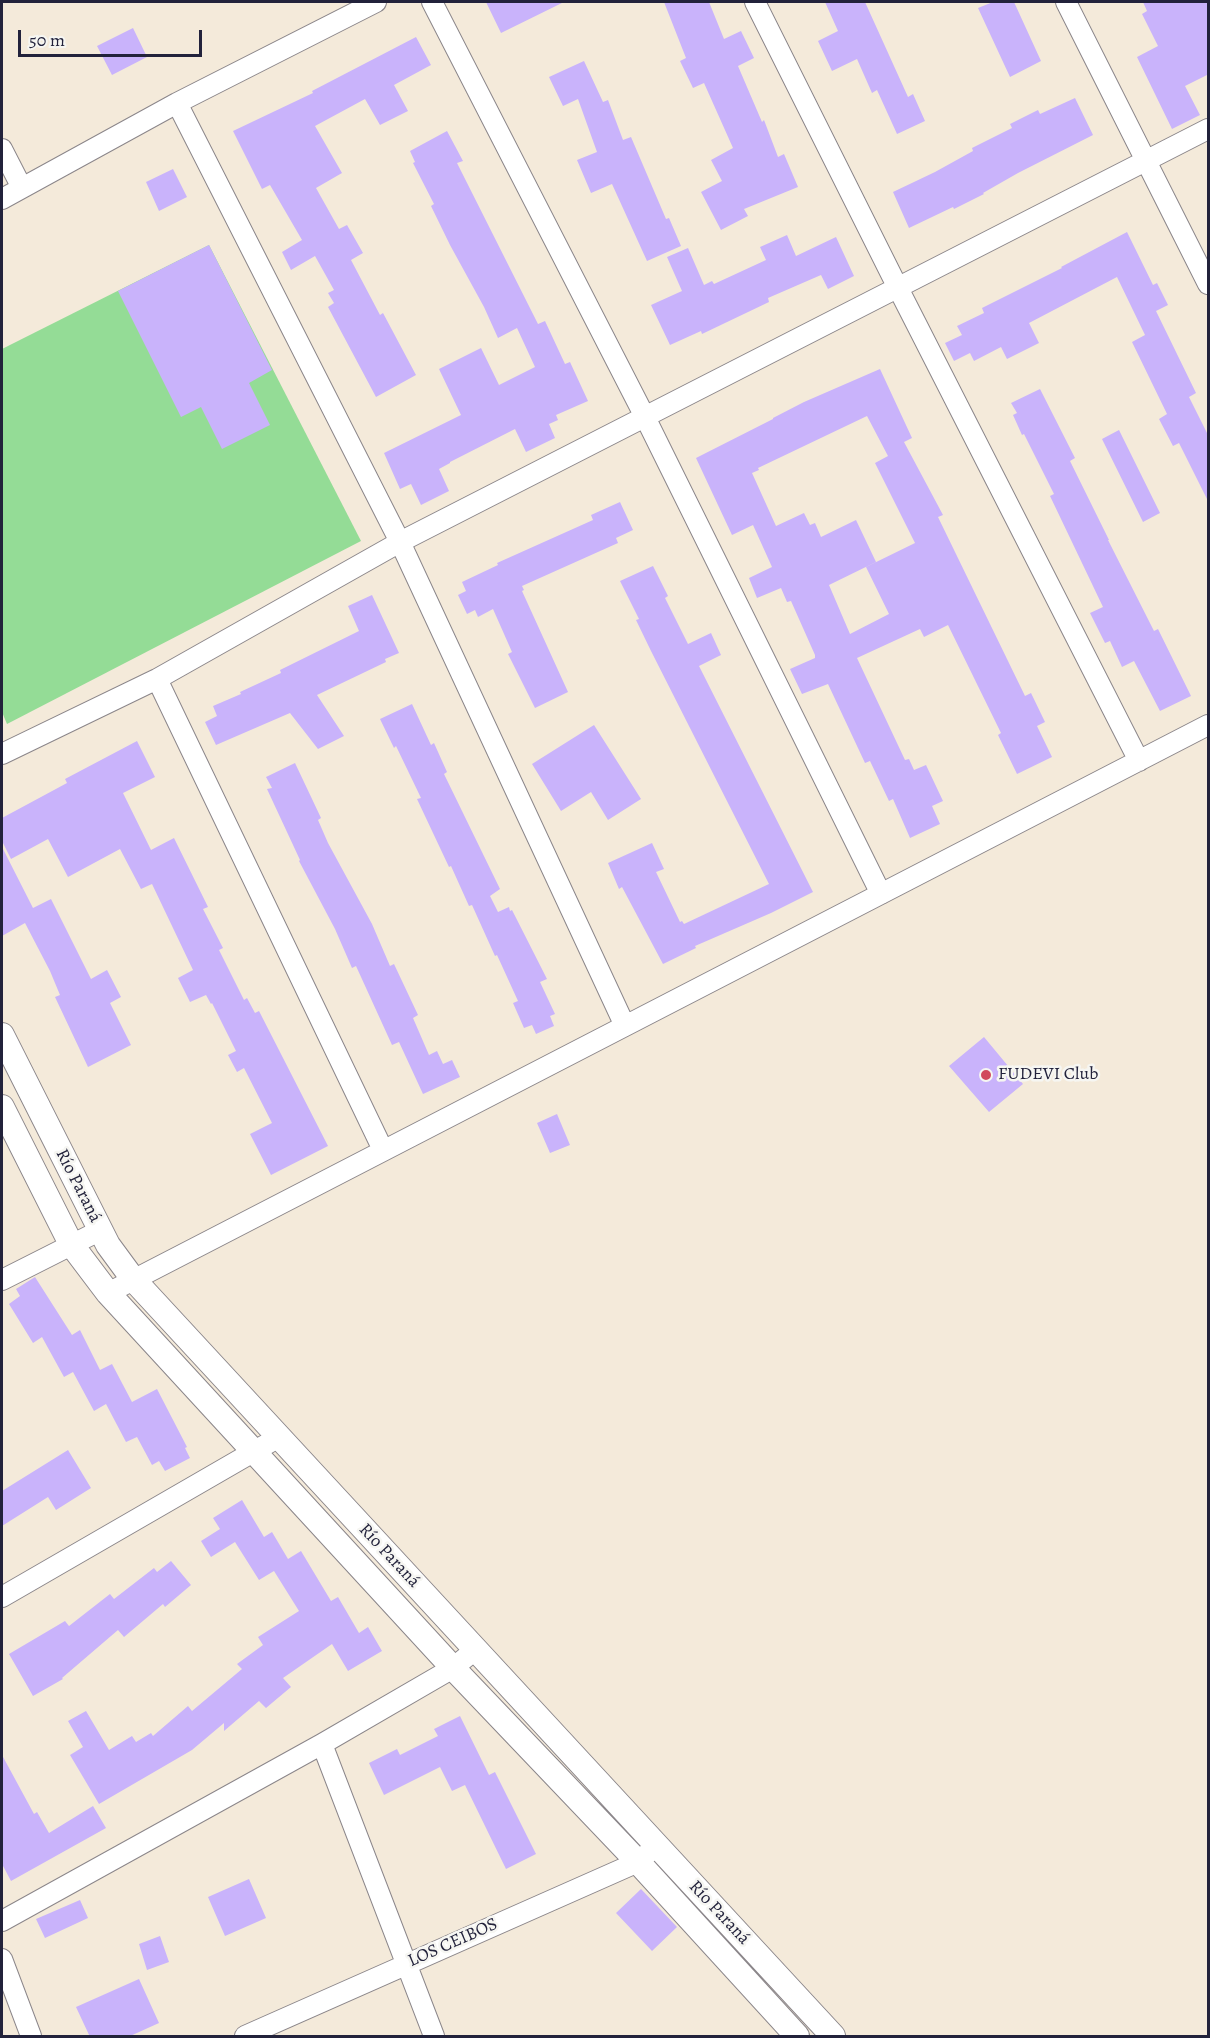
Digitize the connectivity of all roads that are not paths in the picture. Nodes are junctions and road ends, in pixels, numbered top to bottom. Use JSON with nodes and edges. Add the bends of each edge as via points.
{"nodes":[{"id":1,"x":376,"y":2,"type":"edge"},
{"id":2,"x":432,"y":2,"type":"edge"},
{"id":3,"x":755,"y":2,"type":"edge"},
{"id":4,"x":1066,"y":2,"type":"edge"},
{"id":5,"x":177,"y":103,"type":"junction"},
{"id":6,"x":1209,"y":129,"type":"edge"},
{"id":7,"x":2,"y":149,"type":"edge"},
{"id":8,"x":1146,"y":160,"type":"junction"},
{"id":9,"x":22,"y":188,"type":"junction"},
{"id":10,"x":2,"y":199,"type":"edge"},
{"id":11,"x":1209,"y":285,"type":"edge"},
{"id":12,"x":898,"y":288,"type":"junction"},
{"id":13,"x":645,"y":417,"type":"junction"},
{"id":14,"x":400,"y":542,"type":"junction"},
{"id":15,"x":157,"y":680,"type":"junction"},
{"id":16,"x":1209,"y":725,"type":"edge"},
{"id":17,"x":2,"y":754,"type":"edge"},
{"id":18,"x":1139,"y":760,"type":"junction"},
{"id":19,"x":881,"y":894,"type":"junction"},
{"id":20,"x":625,"y":1026,"type":"junction"},
{"id":21,"x":2,"y":1035,"type":"edge"},
{"id":22,"x":2,"y":1107,"type":"edge"},
{"id":23,"x":383,"y":1150,"type":"junction"},
{"id":24,"x":101,"y":1230,"type":"junction"},
{"id":25,"x":71,"y":1244,"type":"junction"},
{"id":26,"x":2,"y":1280,"type":"edge"},
{"id":27,"x":133,"y":1280,"type":"junction"},
{"id":28,"x":108,"y":1293,"type":"junction"},
{"id":29,"x":279,"y":1437,"type":"junction"},
{"id":30,"x":254,"y":1452,"type":"junction"},
{"id":31,"x":2,"y":1597,"type":"edge"},
{"id":32,"x":476,"y":1650,"type":"junction"},
{"id":33,"x":453,"y":1668,"type":"junction"},
{"id":34,"x":322,"y":1744,"type":"junction"},
{"id":35,"x":657,"y":1846,"type":"junction"},
{"id":36,"x":638,"y":1862,"type":"junction"},
{"id":37,"x":2,"y":1921,"type":"edge"},
{"id":38,"x":2,"y":1959,"type":"edge"},
{"id":39,"x":406,"y":1964,"type":"junction"},
{"id":40,"x":31,"y":2037,"type":"edge"},
{"id":41,"x":245,"y":2037,"type":"edge"},
{"id":42,"x":434,"y":2037,"type":"edge"},
{"id":43,"x":797,"y":2037,"type":"edge"},
{"id":44,"x":833,"y":2037,"type":"edge"}],
"edges":[{"from":1,"to":5,"type":"street"},
{"from":2,"to":13,"type":"street"},
{"from":3,"to":12,"type":"street"},
{"from":4,"to":8,"type":"street"},
{"from":5,"to":9,"type":"street"},
{"from":5,"to":14,"type":"street"},
{"from":6,"to":8,"type":"street"},
{"from":7,"to":9,"type":"street"},
{"from":8,"to":11,"type":"street"},
{"from":8,"to":12,"type":"street"},
{"from":9,"to":10,"type":"street"},
{"from":12,"to":13,"type":"street"},
{"from":12,"to":18,"type":"street"},
{"from":13,"to":14,"type":"street"},
{"from":13,"to":19,"type":"street"},
{"from":14,"to":15,"type":"street"},
{"from":14,"to":20,"type":"street"},
{"from":15,"to":17,"type":"street"},
{"from":15,"to":23,"type":"street"},
{"from":16,"to":18,"type":"street"},
{"from":18,"to":19,"type":"street"},
{"from":19,"to":20,"type":"street"},
{"from":20,"to":23,"type":"street"},
{"from":21,"to":24,"type":"street","name":"Río Paraná"},
{"from":22,"to":25,"type":"street","name":"Río Paraná"},
{"from":23,"to":27,"type":"street"},
{"from":24,"to":25,"type":"street"},
{"from":24,"to":27,"type":"street","name":"Río Paraná"},
{"from":25,"to":26,"type":"street"},
{"from":25,"to":28,"type":"street","name":"Río Paraná"},
{"from":27,"to":28,"type":"street"},
{"from":27,"to":29,"type":"street","name":"Río Paraná"},
{"from":28,"to":30,"type":"street","name":"Río Paraná"},
{"from":29,"to":30,"type":"street"},
{"from":29,"to":32,"type":"street","name":"Río Paraná"},
{"from":30,"to":31,"type":"street"},
{"from":30,"to":33,"type":"street","name":"Río Paraná"},
{"from":32,"to":33,"type":"street"},
{"from":32,"to":35,"type":"street","name":"Río Paraná"},
{"from":33,"to":34,"type":"street"},
{"from":33,"to":36,"type":"street","name":"Río Paraná"},
{"from":34,"to":37,"type":"street"},
{"from":34,"to":39,"type":"street"},
{"from":35,"to":36,"type":"street","name":"LOS CEIBOS"},
{"from":35,"to":44,"type":"street","name":"Río Paraná"},
{"from":36,"to":39,"type":"street","name":"LOS CEIBOS"},
{"from":36,"to":43,"type":"street","name":"Río Paraná"},
{"from":38,"to":40,"type":"street"},
{"from":39,"to":41,"type":"street","name":"LOS CEIBOS"},
{"from":39,"to":42,"type":"street"}]}
